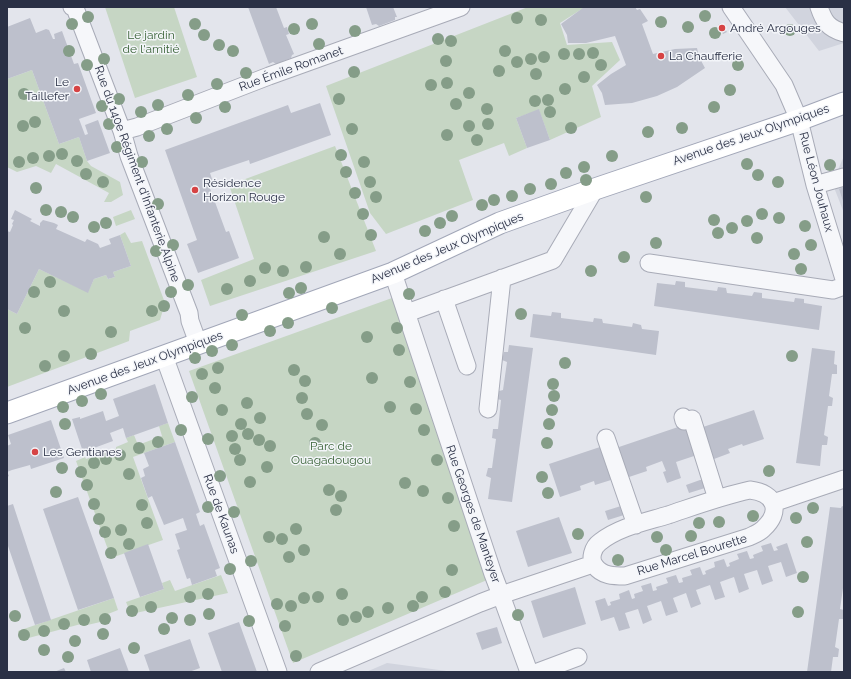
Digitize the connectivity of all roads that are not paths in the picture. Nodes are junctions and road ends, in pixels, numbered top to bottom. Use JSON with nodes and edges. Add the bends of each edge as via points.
{"nodes":[{"id":1,"x":72,"y":7,"type":"edge"},
{"id":2,"x":461,"y":7,"type":"edge"},
{"id":3,"x":732,"y":7,"type":"edge"},
{"id":4,"x":819,"y":7,"type":"edge"},
{"id":5,"x":844,"y":33,"type":"edge"},
{"id":6,"x":844,"y":103,"type":"edge"},
{"id":7,"x":799,"y":120,"type":"junction"},
{"id":8,"x":122,"y":132,"type":"junction"},
{"id":9,"x":844,"y":177,"type":"edge"},
{"id":10,"x":815,"y":185,"type":"junction"},
{"id":11,"x":595,"y":189,"type":"junction"},
{"id":12,"x":649,"y":263,"type":"dead end"},
{"id":13,"x":842,"y":269,"type":"edge"},
{"id":14,"x":393,"y":273,"type":"junction"},
{"id":15,"x":502,"y":278,"type":"junction"},
{"id":16,"x":844,"y":286,"type":"edge"},
{"id":17,"x":444,"y":299,"type":"junction"},
{"id":18,"x":407,"y":313,"type":"junction"},
{"id":19,"x":198,"y":343,"type":"junction"},
{"id":20,"x":164,"y":356,"type":"junction"},
{"id":21,"x":467,"y":366,"type":"dead end"},
{"id":22,"x":488,"y":409,"type":"dead end"},
{"id":23,"x":7,"y":414,"type":"edge"},
{"id":24,"x":683,"y":417,"type":"dead end"},
{"id":25,"x":606,"y":438,"type":"dead end"},
{"id":26,"x":844,"y":479,"type":"edge"},
{"id":27,"x":717,"y":499,"type":"junction"},
{"id":28,"x":773,"y":503,"type":"junction"},
{"id":29,"x":636,"y":525,"type":"junction"},
{"id":30,"x":593,"y":564,"type":"junction"},
{"id":31,"x":501,"y":595,"type":"junction"},
{"id":32,"x":578,"y":657,"type":"dead end"},
{"id":33,"x":278,"y":672,"type":"edge"},
{"id":34,"x":319,"y":672,"type":"edge"},
{"id":35,"x":529,"y":672,"type":"edge"},
{"id":36,"x":538,"y":672,"type":"edge"}],
"edges":[{"from":1,"to":8,"type":"street","name":"Rue du 140e Régiment d'Infanterie Alpine","via":[[75,8]]},
{"from":2,"to":8,"type":"street","name":"Rue Émile Romanet"},
{"from":3,"to":7,"type":"street","name":"Rue Léon Jouhaux","via":[[784,85]]},
{"from":4,"to":5,"type":"street","via":[[831,28]]},
{"from":6,"to":7,"type":"main road","name":"Avenue des Jeux Olympiques"},
{"from":7,"to":10,"type":"street","name":"Rue Léon Jouhaux"},
{"from":7,"to":11,"type":"main road","name":"Avenue des Jeux Olympiques"},
{"from":8,"to":19,"type":"street","name":"Rue du 140e Régiment d'Infanterie Alpine"},
{"from":9,"to":10,"type":"street"},
{"from":10,"to":13,"type":"street","name":"Rue Léon Jouhaux"},
{"from":11,"to":14,"type":"main road","name":"Avenue des Jeux Olympiques","via":[[500,223]]},
{"from":11,"to":15,"type":"street","via":[[553,260]]},
{"from":12,"to":16,"type":"street","via":[[833,290]]},
{"from":14,"to":18,"type":"street","name":"Rue Georges de Manteyer"},
{"from":14,"to":19,"type":"main road","name":"Avenue des Jeux Olympiques"},
{"from":15,"to":17,"type":"street"},
{"from":15,"to":22,"type":"street"},
{"from":17,"to":18,"type":"street"},
{"from":17,"to":21,"type":"street"},
{"from":18,"to":31,"type":"street","name":"Rue Georges de Manteyer"},
{"from":19,"to":20,"type":"main road","name":"Avenue des Jeux Olympiques"},
{"from":20,"to":23,"type":"main road","name":"Avenue des Jeux Olympiques"},
{"from":20,"to":33,"type":"street","name":"Rue de Kaunas"},
{"from":24,"to":27,"type":"street","via":[[684,421],[692,419]]},
{"from":25,"to":29,"type":"street"},
{"from":26,"to":28,"type":"street"},
{"from":27,"to":28,"type":"street","via":[[750,490],[769,496]]},
{"from":27,"to":29,"type":"street"},
{"from":28,"to":30,"type":"street","name":"Rue Marcel Bourette","via":[[771,520],[762,530],[749,537],[625,576],[612,576],[598,571]]},
{"from":29,"to":30,"type":"street","via":[[614,532],[595,546],[592,554]]},
{"from":30,"to":31,"type":"street"},
{"from":31,"to":34,"type":"street","name":"Rue Georges de Manteyer"},
{"from":31,"to":35,"type":"street"},
{"from":32,"to":36,"type":"street"}]}
